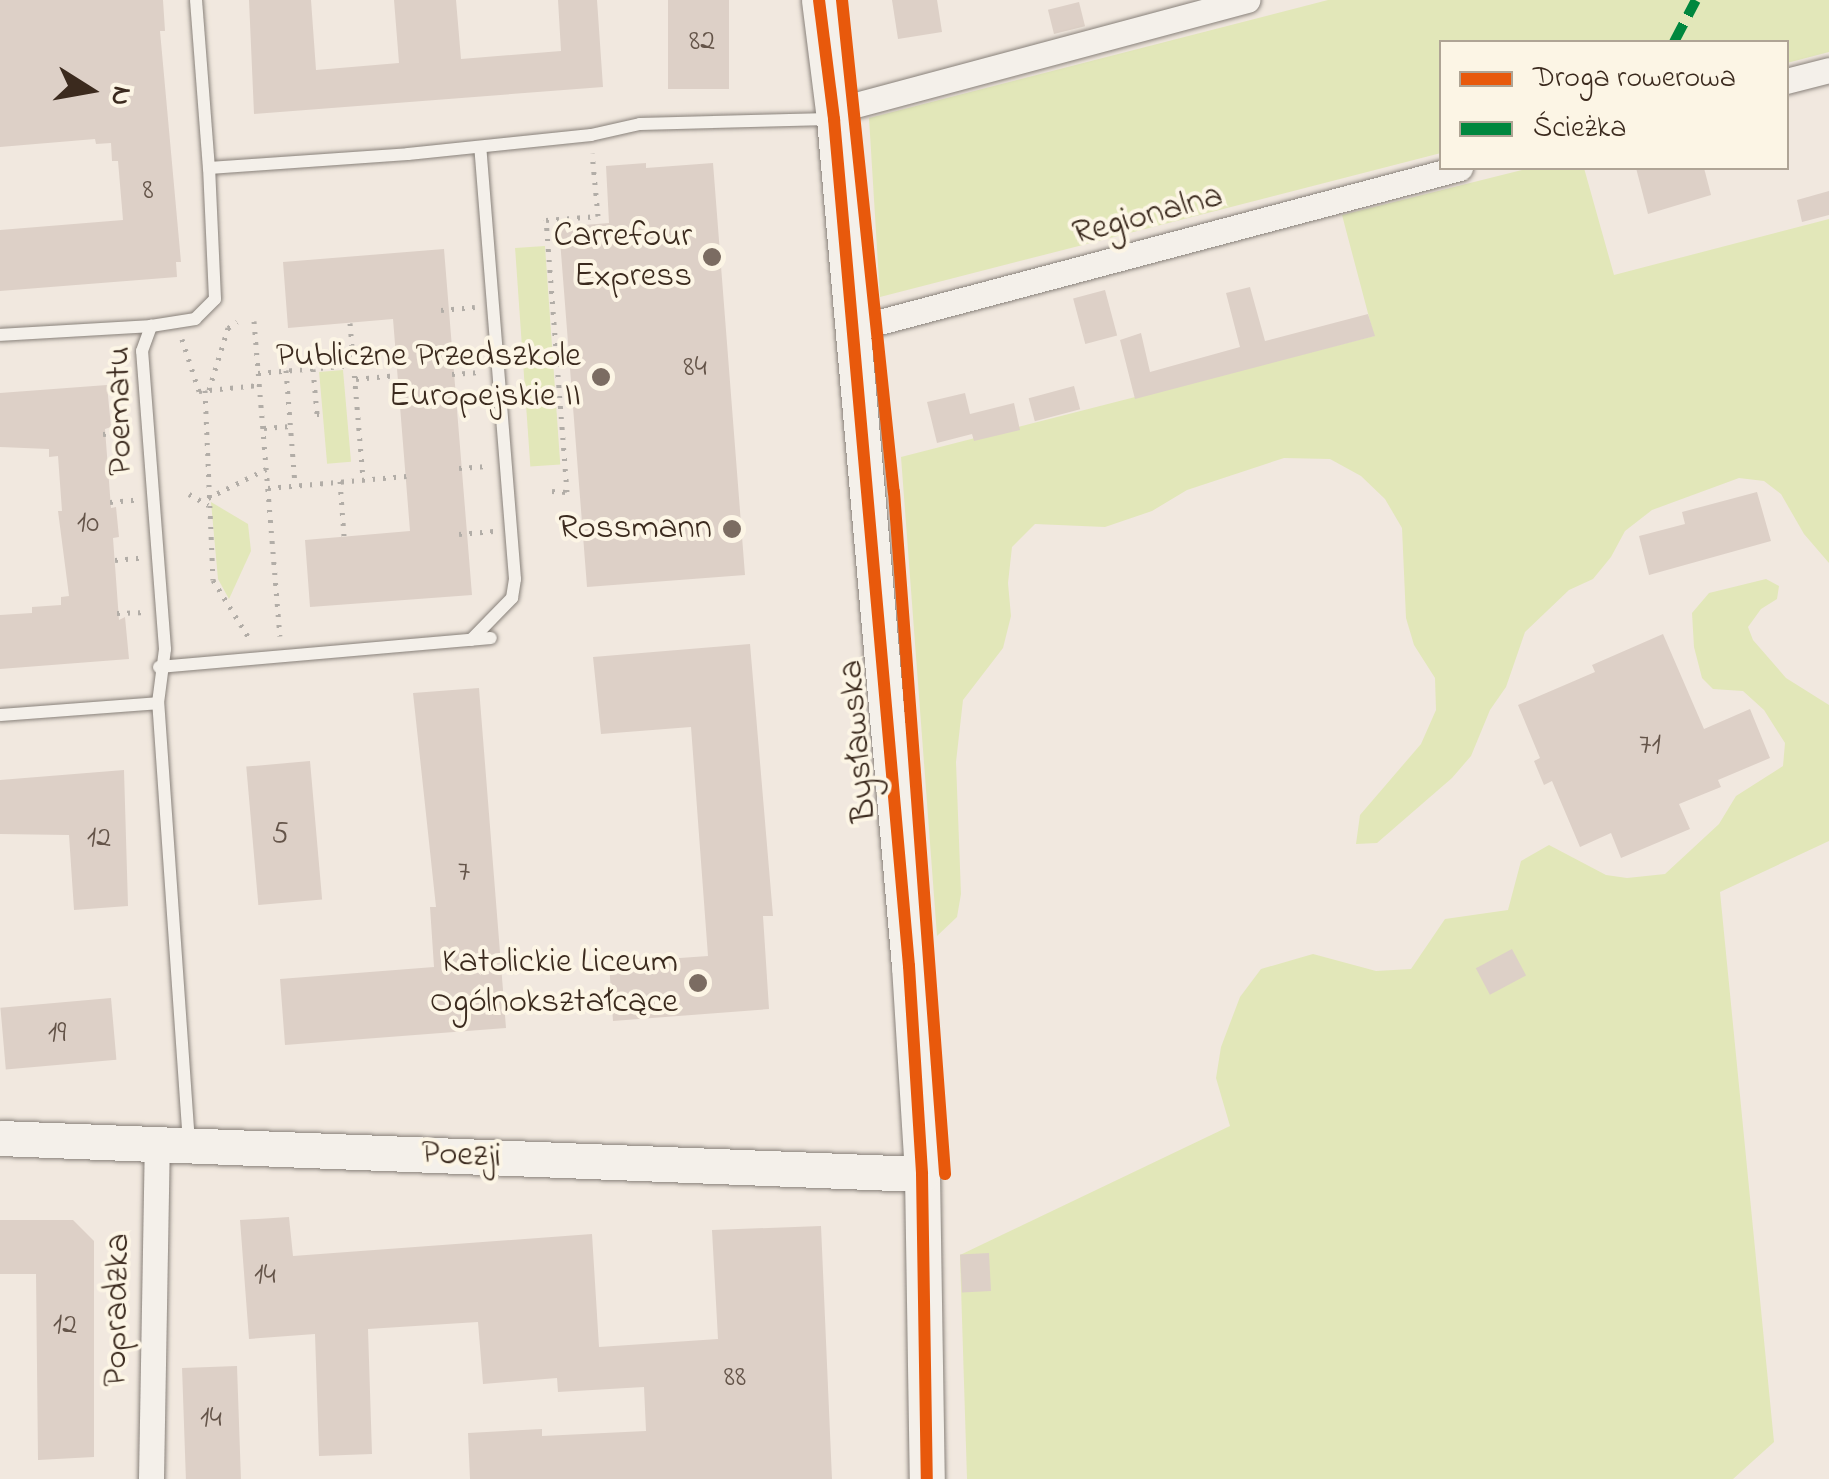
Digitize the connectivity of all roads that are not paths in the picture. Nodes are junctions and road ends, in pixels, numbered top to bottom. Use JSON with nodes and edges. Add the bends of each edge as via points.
{"nodes":[{"id":1,"x":196,"y":0,"type":"edge"},
{"id":2,"x":819,"y":0,"type":"edge"},
{"id":3,"x":1248,"y":0,"type":"edge"},
{"id":4,"x":1829,"y":70,"type":"edge"},
{"id":5,"x":1789,"y":80,"type":"edge"},
{"id":6,"x":834,"y":115,"type":"junction"},
{"id":7,"x":480,"y":146,"type":"junction"},
{"id":8,"x":209,"y":168,"type":"junction"},
{"id":9,"x":1453,"y":170,"type":"edge"},
{"id":10,"x":152,"y":326,"type":"junction"},
{"id":11,"x":854,"y":330,"type":"junction"},
{"id":12,"x":0,"y":335,"type":"edge"},
{"id":13,"x":491,"y":638,"type":"dead end"},
{"id":14,"x":471,"y":640,"type":"junction"},
{"id":15,"x":160,"y":667,"type":"junction"},
{"id":16,"x":158,"y":703,"type":"junction"},
{"id":17,"x":0,"y":715,"type":"edge"},
{"id":18,"x":0,"y":1138,"type":"edge"},
{"id":19,"x":173,"y":1144,"type":"junction"},
{"id":20,"x":922,"y":1174,"type":"junction"},
{"id":21,"x":151,"y":1479,"type":"edge"},
{"id":22,"x":928,"y":1479,"type":"edge"}],
"edges":[{"from":1,"to":8,"type":"lane","name":"Poematu"},
{"from":2,"to":6,"type":"street","name":"Bysławska"},
{"from":3,"to":6,"type":"street"},
{"from":4,"to":5,"type":"street"},
{"from":6,"to":7,"type":"lane","via":[[745,125],[657,123]]},
{"from":6,"to":11,"type":"street","name":"Bysławska"},
{"from":7,"to":8,"type":"lane"},
{"from":7,"to":14,"type":"lane","via":[[516,579],[512,598]]},
{"from":8,"to":10,"type":"lane","name":"Poematu","via":[[215,299],[195,319]]},
{"from":9,"to":11,"type":"street","name":"Regionalna"},
{"from":10,"to":12,"type":"lane"},
{"from":10,"to":15,"type":"lane","name":"Poematu","via":[[142,351],[165,650]]},
{"from":11,"to":20,"type":"street","name":"Bysławska"},
{"from":13,"to":14,"type":"lane"},
{"from":14,"to":15,"type":"lane"},
{"from":15,"to":16,"type":"lane","name":"Poematu"},
{"from":16,"to":17,"type":"lane"},
{"from":16,"to":19,"type":"lane","name":"Poematu"},
{"from":18,"to":19,"type":"street","name":"Poezji"},
{"from":19,"to":20,"type":"street","name":"Poezji"},
{"from":19,"to":21,"type":"street","name":"Popradzka"},
{"from":20,"to":22,"type":"street","name":"Bysławska"}]}
